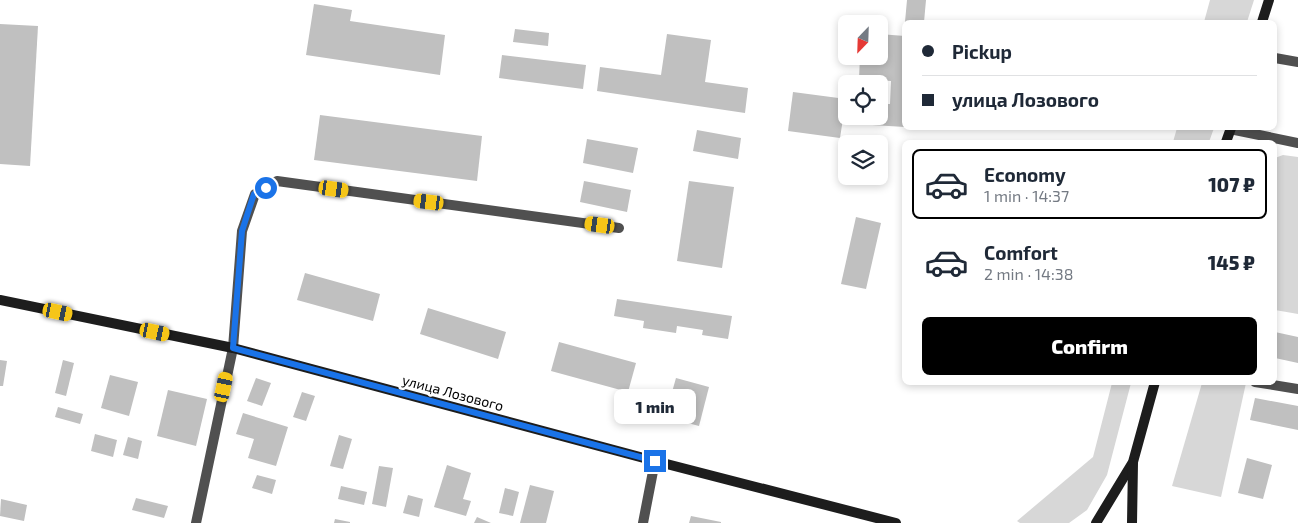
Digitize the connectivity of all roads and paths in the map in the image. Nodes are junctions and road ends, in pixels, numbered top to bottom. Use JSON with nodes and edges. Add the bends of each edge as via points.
{"nodes":[{"id":1,"x":1269,"y":0,"type":"edge"},
{"id":2,"x":1263,"y":20,"type":"edge"},
{"id":3,"x":1277,"y":58,"type":"edge"},
{"id":4,"x":1298,"y":62,"type":"edge"},
{"id":5,"x":1240,"y":130,"type":"edge"},
{"id":6,"x":1298,"y":143,"type":"edge"},
{"id":7,"x":619,"y":228,"type":"dead end"},
{"id":8,"x":0,"y":300,"type":"edge"},
{"id":9,"x":233,"y":348,"type":"junction"},
{"id":10,"x":1154,"y":385,"type":"edge"},
{"id":11,"x":1273,"y":385,"type":"edge"},
{"id":12,"x":1298,"y":389,"type":"edge"},
{"id":13,"x":655,"y":461,"type":"junction"},
{"id":14,"x":1133,"y":462,"type":"junction"},
{"id":15,"x":196,"y":523,"type":"edge"},
{"id":16,"x":643,"y":523,"type":"edge"},
{"id":17,"x":896,"y":523,"type":"edge"},
{"id":18,"x":1096,"y":523,"type":"edge"},
{"id":19,"x":1132,"y":523,"type":"edge"}],
"edges":[{"from":1,"to":2,"type":"street"},
{"from":3,"to":4,"type":"street"},
{"from":5,"to":6,"type":"street"},
{"from":7,"to":9,"type":"street","via":[[276,181],[254,194],[242,231]]},
{"from":8,"to":9,"type":"street","name":"улица Лозового"},
{"from":9,"to":13,"type":"street","name":"улица Лозового"},
{"from":9,"to":15,"type":"street"},
{"from":10,"to":14,"type":"street"},
{"from":11,"to":12,"type":"street"},
{"from":13,"to":16,"type":"street"},
{"from":13,"to":17,"type":"street","name":"улица Лозового"},
{"from":14,"to":18,"type":"street"},
{"from":14,"to":19,"type":"street"}]}
